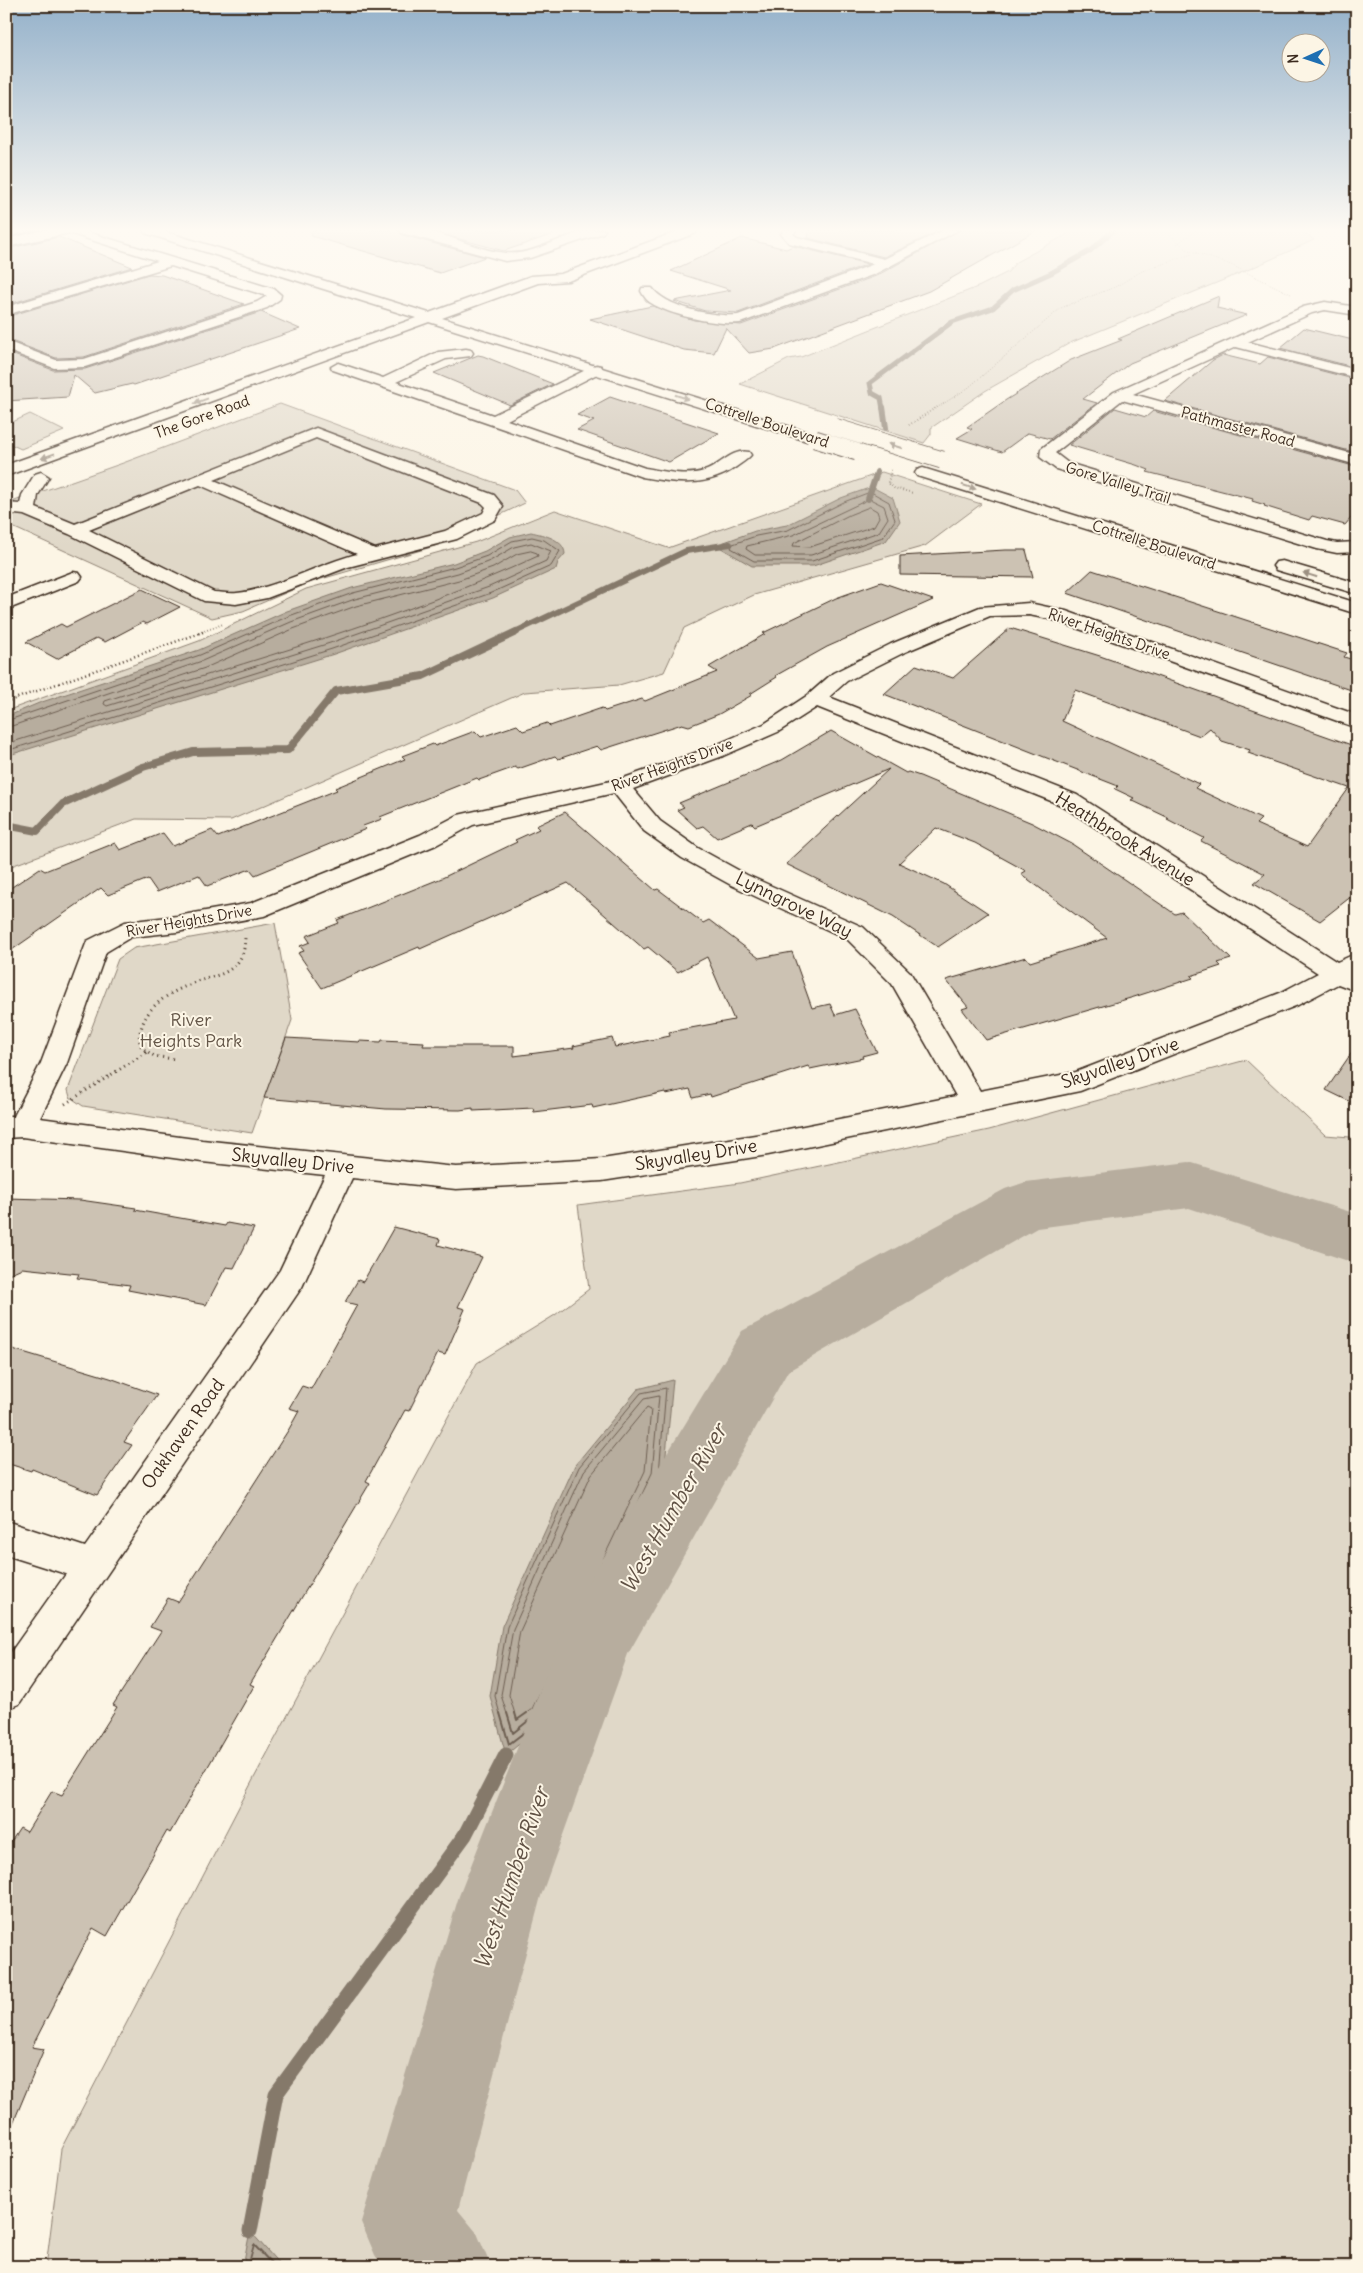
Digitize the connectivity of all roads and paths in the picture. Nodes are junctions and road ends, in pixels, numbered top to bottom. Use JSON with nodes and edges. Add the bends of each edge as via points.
{"nodes":[{"id":1,"x":167,"y":336,"type":"edge"},
{"id":2,"x":380,"y":336,"type":"edge"},
{"id":3,"x":420,"y":336,"type":"edge"},
{"id":4,"x":491,"y":336,"type":"edge"},
{"id":5,"x":1028,"y":336,"type":"edge"},
{"id":6,"x":1250,"y":336,"type":"edge"},
{"id":7,"x":402,"y":343,"type":"dead end"},
{"id":8,"x":1234,"y":343,"type":"junction"},
{"id":9,"x":6,"y":345,"type":"edge"},
{"id":10,"x":466,"y":352,"type":"dead end"},
{"id":11,"x":356,"y":360,"type":"dead end"},
{"id":12,"x":338,"y":367,"type":"junction"},
{"id":13,"x":596,"y":369,"type":"junction"},
{"id":14,"x":321,"y":373,"type":"dead end"},
{"id":15,"x":1357,"y":374,"type":"edge"},
{"id":16,"x":383,"y":383,"type":"junction"},
{"id":17,"x":1119,"y":395,"type":"junction"},
{"id":18,"x":494,"y":421,"type":"junction"},
{"id":19,"x":829,"y":425,"type":"dead end"},
{"id":20,"x":907,"y":428,"type":"dead end"},
{"id":21,"x":743,"y":455,"type":"dead end"},
{"id":22,"x":869,"y":456,"type":"dead end"},
{"id":23,"x":1357,"y":460,"type":"edge"},
{"id":24,"x":960,"y":466,"type":"dead end"},
{"id":25,"x":898,"y":468,"type":"joint"},
{"id":26,"x":10,"y":470,"type":"edge"},
{"id":27,"x":59,"y":470,"type":"dead end"},
{"id":28,"x":37,"y":479,"type":"junction"},
{"id":29,"x":201,"y":480,"type":"junction"},
{"id":30,"x":15,"y":487,"type":"dead end"},
{"id":31,"x":913,"y":494,"type":"dead end"},
{"id":32,"x":6,"y":508,"type":"edge"},
{"id":33,"x":26,"y":510,"type":"junction"},
{"id":34,"x":75,"y":530,"type":"junction"},
{"id":35,"x":1357,"y":547,"type":"edge"},
{"id":36,"x":374,"y":555,"type":"junction"},
{"id":37,"x":1266,"y":561,"type":"dead end"},
{"id":38,"x":73,"y":577,"type":"dead end"},
{"id":39,"x":1357,"y":589,"type":"edge"},
{"id":40,"x":6,"y":605,"type":"edge"},
{"id":41,"x":1357,"y":609,"type":"edge"},
{"id":42,"x":223,"y":624,"type":"dead end"},
{"id":43,"x":815,"y":700,"type":"junction"},
{"id":44,"x":6,"y":702,"type":"edge"},
{"id":45,"x":1357,"y":722,"type":"edge"},
{"id":46,"x":619,"y":786,"type":"junction"},
{"id":47,"x":243,"y":912,"type":"junction"},
{"id":48,"x":1350,"y":973,"type":"edge"},
{"id":49,"x":147,"y":1052,"type":"junction"},
{"id":50,"x":173,"y":1059,"type":"dead end"},
{"id":51,"x":973,"y":1102,"type":"junction"},
{"id":52,"x":14,"y":1126,"type":"edge"},
{"id":53,"x":343,"y":1166,"type":"junction"},
{"id":54,"x":6,"y":1538,"type":"edge"},
{"id":55,"x":92,"y":1566,"type":"junction"},
{"id":56,"x":6,"y":1691,"type":"edge"}],
"edges":[{"from":1,"to":9,"type":"street","via":[[85,363],[54,364]]},
{"from":2,"to":26,"type":"street","name":"The Gore Road","one_way":true},
{"from":3,"to":7,"type":"street"},
{"from":4,"to":13,"type":"street","name":"Cottrelle Boulevard"},
{"from":5,"to":20,"type":"path","via":[[968,388]]},
{"from":6,"to":8,"type":"street","name":"Gore Valley Trail"},
{"from":8,"to":15,"type":"street"},
{"from":8,"to":17,"type":"street","name":"Gore Valley Trail"},
{"from":10,"to":16,"type":"street","via":[[443,356]]},
{"from":11,"to":12,"type":"street"},
{"from":12,"to":14,"type":"street"},
{"from":12,"to":16,"type":"street"},
{"from":13,"to":18,"type":"street"},
{"from":13,"to":22,"type":"street","name":"Cottrelle Boulevard","one_way":true,"bridge":true},
{"from":16,"to":18,"type":"street"},
{"from":17,"to":23,"type":"street","name":"Pathmaster Road"},
{"from":17,"to":35,"type":"street","name":"Gore Valley Trail","via":[[1052,447],[1047,452],[1048,457],[1062,466],[1323,544],[1337,548]]},
{"from":18,"to":21,"type":"street","via":[[665,477],[689,479],[710,475]]},
{"from":24,"to":19,"type":"street","name":"Cottrelle Boulevard","one_way":true,"bridge":true},
{"from":25,"to":31,"type":"path","via":[[888,484]]},
{"from":25,"to":41,"type":"street","name":"Cottrelle Boulevard","one_way":true,"via":[[923,473]]},
{"from":26,"to":28,"type":"street"},
{"from":27,"to":28,"type":"street"},
{"from":28,"to":30,"type":"street"},
{"from":28,"to":33,"type":"street"},
{"from":29,"to":34,"type":"street"},
{"from":29,"to":36,"type":"street"},
{"from":29,"to":36,"type":"street","via":[[316,433],[488,499],[495,506],[489,516],[451,535]]},
{"from":32,"to":33,"type":"street"},
{"from":33,"to":34,"type":"street"},
{"from":34,"to":36,"type":"street","via":[[210,597],[236,600]]},
{"from":39,"to":37,"type":"street","one_way":true},
{"from":38,"to":40,"type":"street"},
{"from":42,"to":44,"type":"path"},
{"from":43,"to":45,"type":"street","name":"River Heights Drive","via":[[840,677],[898,648],[987,611],[1029,609],[1059,615]]},
{"from":43,"to":46,"type":"street","name":"River Heights Drive","via":[[762,732]]},
{"from":43,"to":48,"type":"street","name":"Heathbrook Avenue","via":[[1069,800]]},
{"from":46,"to":47,"type":"street","name":"River Heights Drive","via":[[466,820],[428,840],[256,910]]},
{"from":46,"to":51,"type":"street","name":"Lynngrove Way","via":[[652,826],[690,853],[740,880],[854,932],[901,978]]},
{"from":47,"to":49,"type":"path","via":[[246,944],[238,962],[230,970],[181,988],[162,1000],[141,1028],[139,1040]]},
{"from":47,"to":52,"type":"street","name":"River Heights Drive","via":[[125,930],[96,947],[54,1063]]},
{"from":48,"to":51,"type":"street","name":"Skyvalley Drive","via":[[1080,1081]]},
{"from":49,"to":50,"type":"path"},
{"from":49,"to":52,"type":"path","via":[[61,1107]]},
{"from":51,"to":53,"type":"street","name":"Skyvalley Drive","via":[[768,1144],[602,1170],[456,1178]]},
{"from":52,"to":53,"type":"street","name":"Skyvalley Drive"},
{"from":53,"to":55,"type":"street","name":"Oakhaven Road","via":[[291,1278]]},
{"from":54,"to":55,"type":"street"},
{"from":55,"to":56,"type":"street","name":"Oakhaven Road"}]}
